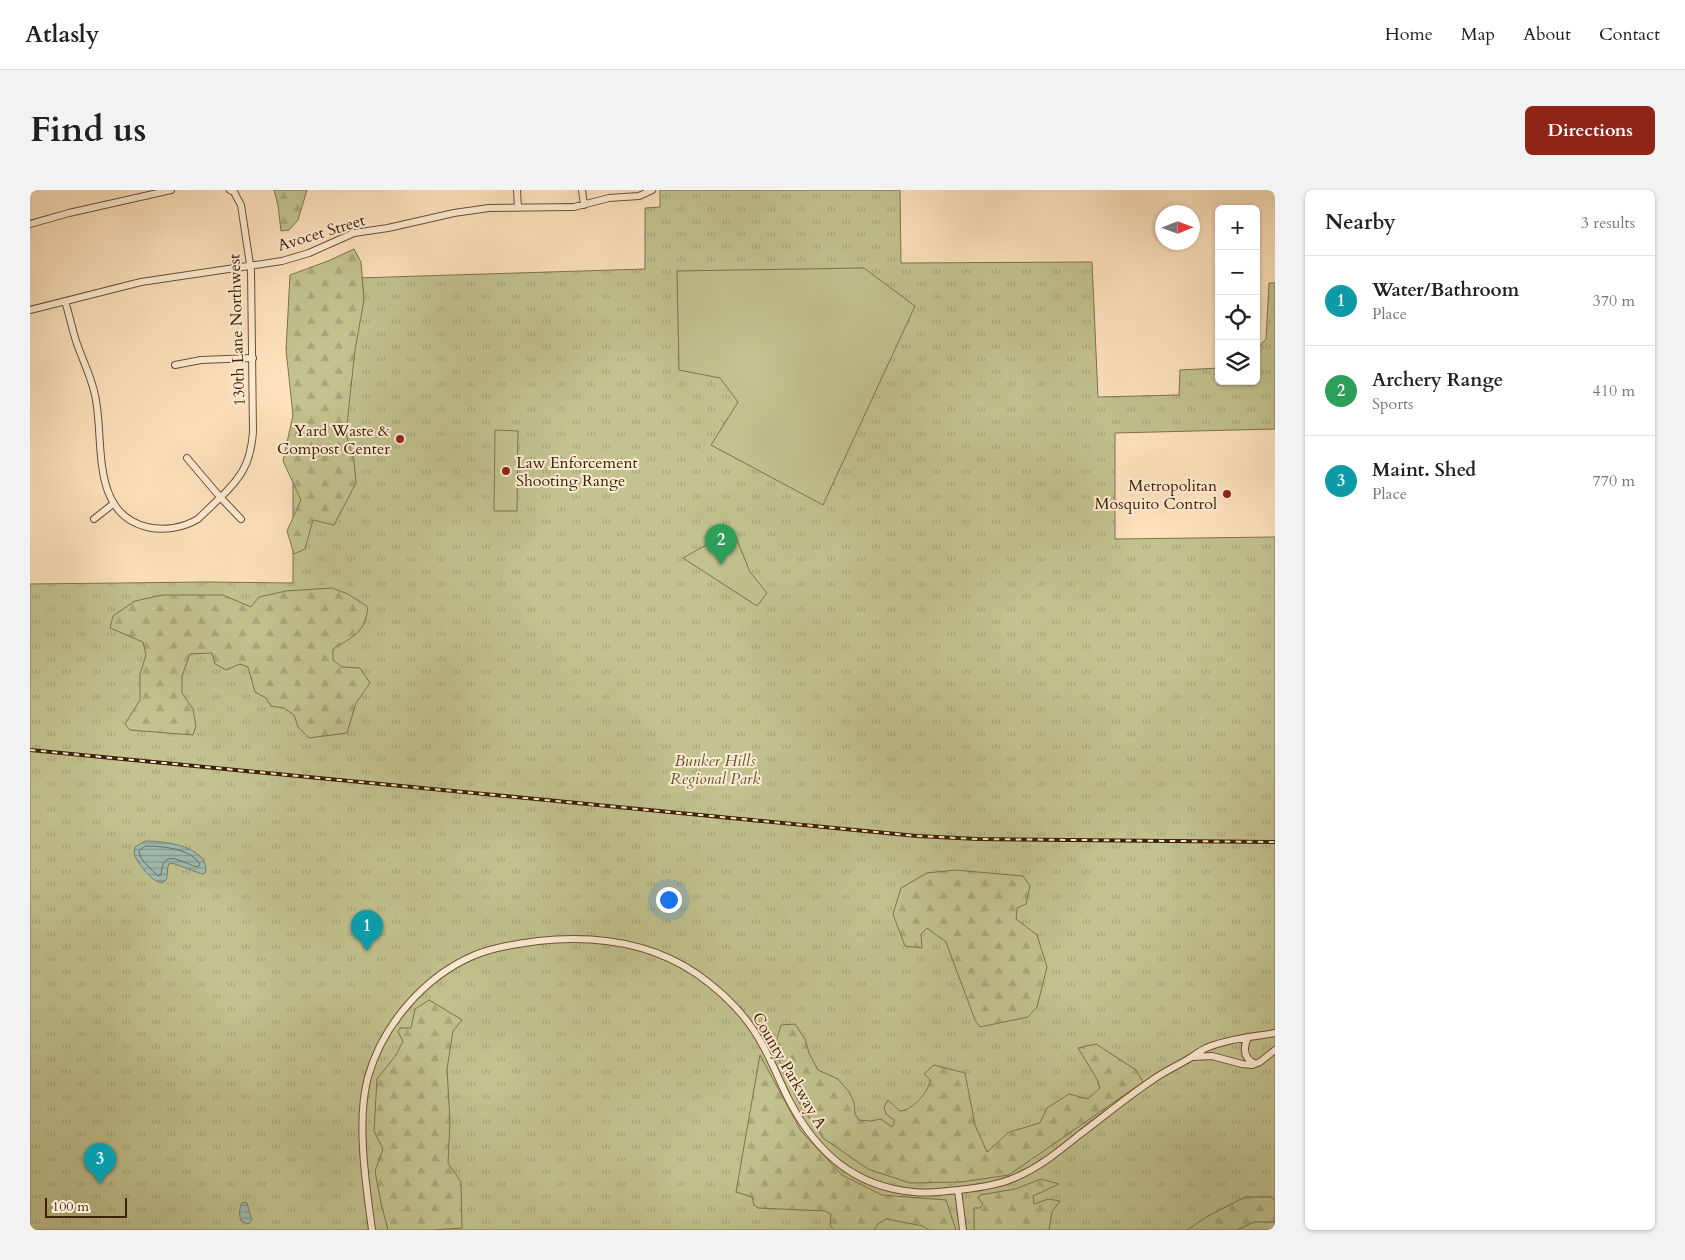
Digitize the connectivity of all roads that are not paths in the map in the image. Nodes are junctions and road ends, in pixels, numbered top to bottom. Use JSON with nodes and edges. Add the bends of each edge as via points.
{"nodes":[{"id":1,"x":171,"y":190,"type":"edge"},
{"id":2,"x":517,"y":190,"type":"edge"},
{"id":3,"x":582,"y":190,"type":"edge"},
{"id":4,"x":652,"y":190,"type":"edge"},
{"id":5,"x":232,"y":191,"type":"edge"},
{"id":6,"x":584,"y":205,"type":"junction"},
{"id":7,"x":518,"y":208,"type":"junction"},
{"id":8,"x":30,"y":224,"type":"edge"},
{"id":9,"x":250,"y":265,"type":"junction"},
{"id":10,"x":65,"y":300,"type":"junction"},
{"id":11,"x":30,"y":310,"type":"edge"},
{"id":12,"x":253,"y":358,"type":"junction"},
{"id":13,"x":175,"y":365,"type":"dead end"},
{"id":14,"x":187,"y":458,"type":"dead end"},
{"id":15,"x":220,"y":497,"type":"junction"},
{"id":16,"x":113,"y":504,"type":"junction"},
{"id":17,"x":94,"y":519,"type":"dead end"},
{"id":18,"x":241,"y":519,"type":"dead end"},
{"id":19,"x":1275,"y":1033,"type":"edge"},
{"id":20,"x":1248,"y":1037,"type":"junction"},
{"id":21,"x":1275,"y":1050,"type":"edge"},
{"id":22,"x":1191,"y":1058,"type":"junction"},
{"id":23,"x":1255,"y":1064,"type":"junction"},
{"id":24,"x":958,"y":1190,"type":"junction"},
{"id":25,"x":372,"y":1230,"type":"edge"},
{"id":26,"x":963,"y":1230,"type":"edge"}],
"edges":[{"from":1,"to":8,"type":"street"},
{"from":2,"to":7,"type":"street"},
{"from":3,"to":6,"type":"street"},
{"from":4,"to":6,"type":"street","name":"Avocet Street","via":[[638,196],[609,198]]},
{"from":5,"to":9,"type":"street","name":"130th Lane Northwest","via":[[241,205]]},
{"from":6,"to":7,"type":"street","name":"Avocet Street"},
{"from":7,"to":9,"type":"street","name":"Avocet Street","via":[[470,210],[354,233],[308,253]]},
{"from":9,"to":10,"type":"street","name":"Avocet Street","via":[[141,282]]},
{"from":9,"to":12,"type":"street","name":"130th Lane Northwest"},
{"from":10,"to":11,"type":"street","name":"Avocet Street"},
{"from":10,"to":16,"type":"street","via":[[95,396],[104,480]]},
{"from":12,"to":13,"type":"street","via":[[201,360]]},
{"from":12,"to":15,"type":"street","name":"130th Lane Northwest","via":[[252,447],[244,469]]},
{"from":14,"to":15,"type":"street"},
{"from":15,"to":16,"type":"street","via":[[198,519],[173,528],[136,524]]},
{"from":15,"to":18,"type":"street"},
{"from":16,"to":17,"type":"street"},
{"from":19,"to":20,"type":"street","name":"County Parkway A"},
{"from":20,"to":22,"type":"street","name":"County Parkway A","via":[[1217,1044]]},
{"from":20,"to":23,"type":"street","via":[[1245,1053]]},
{"from":21,"to":23,"type":"street"},
{"from":22,"to":23,"type":"street","name":"County Parkway A","via":[[1212,1056]]},
{"from":22,"to":24,"type":"street","name":"County Parkway A","via":[[1152,1080],[1044,1162],[1007,1181]]},
{"from":24,"to":25,"type":"street","name":"County Parkway A","via":[[927,1193],[900,1190],[870,1182],[844,1169],[817,1144],[802,1123],[763,1045],[744,1017],[716,988],[685,966],[649,950],[622,942],[563,939],[500,947],[462,962],[422,990],[386,1035],[375,1056],[363,1102],[362,1131]]},
{"from":24,"to":26,"type":"street"}]}
